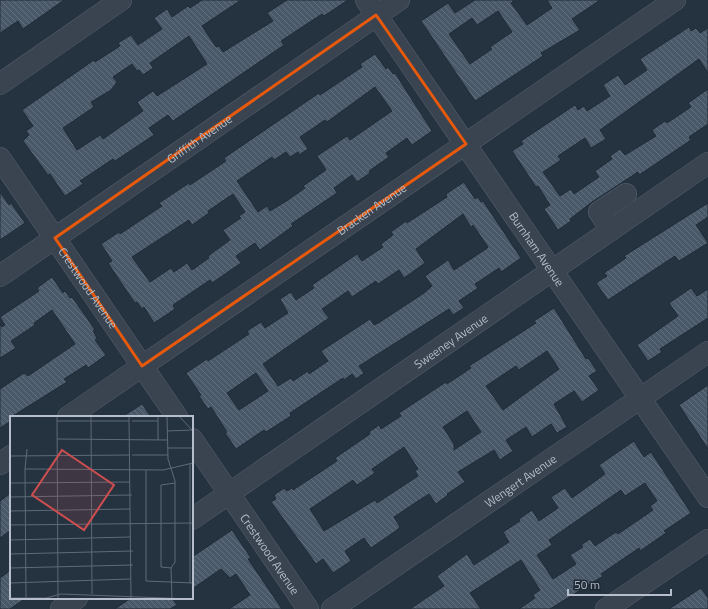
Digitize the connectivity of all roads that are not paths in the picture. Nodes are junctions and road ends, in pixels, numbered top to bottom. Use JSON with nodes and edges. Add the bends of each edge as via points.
{"nodes":[{"id":1,"x":121,"y":0,"type":"edge"},
{"id":2,"x":399,"y":0,"type":"edge"},
{"id":3,"x":675,"y":0,"type":"edge"},
{"id":4,"x":371,"y":8,"type":"edge"},
{"id":5,"x":0,"y":84,"type":"edge"},
{"id":6,"x":466,"y":144,"type":"junction"},
{"id":7,"x":0,"y":158,"type":"edge"},
{"id":8,"x":708,"y":163,"type":"edge"},
{"id":9,"x":626,"y":194,"type":"dead end"},
{"id":10,"x":611,"y":230,"type":"junction"},
{"id":11,"x":55,"y":238,"type":"junction"},
{"id":12,"x":552,"y":271,"type":"junction"},
{"id":13,"x":0,"y":276,"type":"edge"},
{"id":14,"x":708,"y":352,"type":"edge"},
{"id":15,"x":142,"y":366,"type":"junction"},
{"id":16,"x":640,"y":398,"type":"junction"},
{"id":17,"x":69,"y":416,"type":"edge"},
{"id":18,"x":176,"y":416,"type":"edge"},
{"id":19,"x":193,"y":440,"type":"edge"},
{"id":20,"x":10,"y":457,"type":"edge"},
{"id":21,"x":0,"y":464,"type":"edge"},
{"id":22,"x":229,"y":493,"type":"junction"},
{"id":23,"x":708,"y":497,"type":"edge"},
{"id":24,"x":193,"y":517,"type":"edge"},
{"id":25,"x":708,"y":540,"type":"edge"},
{"id":26,"x":76,"y":599,"type":"edge"},
{"id":27,"x":61,"y":609,"type":"edge"},
{"id":28,"x":308,"y":609,"type":"edge"},
{"id":29,"x":332,"y":609,"type":"edge"},
{"id":30,"x":606,"y":609,"type":"edge"}],
"edges":[{"from":1,"to":5,"type":"street"},
{"from":2,"to":4,"type":"street","name":"Griffith Avenue"},
{"from":3,"to":6,"type":"street","name":"Bracken Avenue"},
{"from":4,"to":6,"type":"street","name":"Burnham Avenue"},
{"from":4,"to":11,"type":"street","name":"Griffith Avenue"},
{"from":6,"to":12,"type":"street","name":"Burnham Avenue"},
{"from":6,"to":15,"type":"street","name":"Bracken Avenue"},
{"from":7,"to":11,"type":"street","name":"Crestwood Avenue"},
{"from":8,"to":10,"type":"street","name":"Sweeney Avenue"},
{"from":9,"to":10,"type":"street","via":[[599,212]]},
{"from":10,"to":12,"type":"street","name":"Sweeney Avenue"},
{"from":11,"to":13,"type":"street","name":"Griffith Avenue"},
{"from":11,"to":15,"type":"street","name":"Crestwood Avenue"},
{"from":12,"to":16,"type":"street","name":"Burnham Avenue"},
{"from":12,"to":22,"type":"street","name":"Sweeney Avenue"},
{"from":14,"to":16,"type":"street","name":"Wengert Avenue"},
{"from":15,"to":17,"type":"street","name":"Bracken Avenue"},
{"from":15,"to":18,"type":"street","name":"Crestwood Avenue"},
{"from":16,"to":23,"type":"street","name":"Burnham Avenue"},
{"from":16,"to":29,"type":"street","name":"Wengert Avenue"},
{"from":19,"to":22,"type":"street","name":"Crestwood Avenue"},
{"from":20,"to":21,"type":"street"},
{"from":22,"to":24,"type":"street","name":"Sweeney Avenue"},
{"from":22,"to":28,"type":"street","name":"Crestwood Avenue"},
{"from":25,"to":30,"type":"street"},
{"from":26,"to":27,"type":"street"}]}
